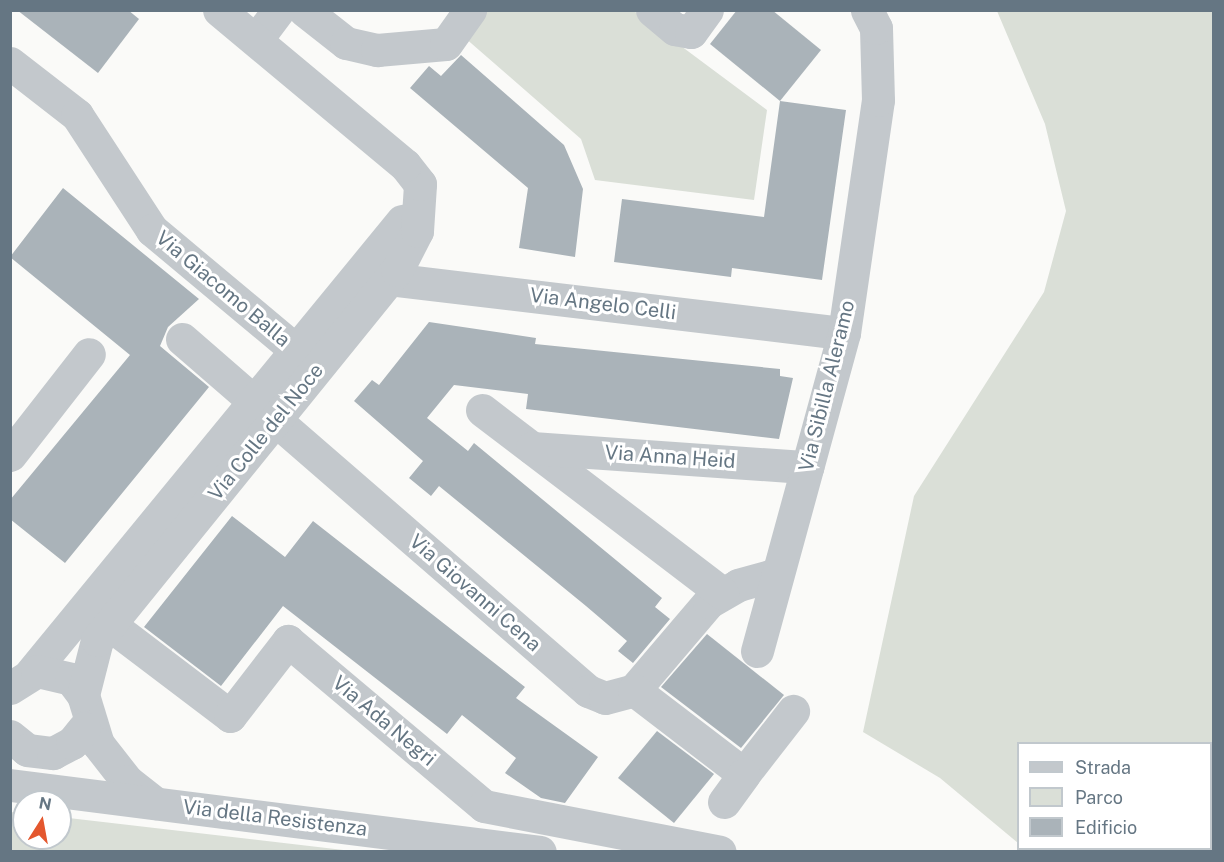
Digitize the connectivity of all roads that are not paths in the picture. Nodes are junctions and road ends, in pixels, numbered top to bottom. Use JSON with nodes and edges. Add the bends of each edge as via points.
{"nodes":[{"id":1,"x":219,"y":10,"type":"edge"},
{"id":2,"x":279,"y":10,"type":"edge"},
{"id":3,"x":304,"y":10,"type":"edge"},
{"id":4,"x":470,"y":10,"type":"edge"},
{"id":5,"x":652,"y":10,"type":"edge"},
{"id":6,"x":707,"y":10,"type":"edge"},
{"id":7,"x":867,"y":10,"type":"edge"},
{"id":8,"x":256,"y":40,"type":"junction"},
{"id":9,"x":10,"y":63,"type":"edge"},
{"id":10,"x":376,"y":277,"type":"junction"},
{"id":11,"x":844,"y":333,"type":"junction"},
{"id":12,"x":182,"y":339,"type":"dead end"},
{"id":13,"x":299,"y":353,"type":"junction"},
{"id":14,"x":89,"y":354,"type":"dead end"},
{"id":15,"x":482,"y":410,"type":"dead end"},
{"id":16,"x":266,"y":412,"type":"junction"},
{"id":17,"x":532,"y":448,"type":"junction"},
{"id":18,"x":10,"y":454,"type":"edge"},
{"id":19,"x":807,"y":467,"type":"junction"},
{"id":20,"x":777,"y":574,"type":"junction"},
{"id":21,"x":722,"y":594,"type":"junction"},
{"id":22,"x":109,"y":624,"type":"junction"},
{"id":23,"x":757,"y":651,"type":"dead end"},
{"id":24,"x":17,"y":676,"type":"edge"},
{"id":25,"x":634,"y":690,"type":"junction"},
{"id":26,"x":793,"y":711,"type":"dead end"},
{"id":27,"x":84,"y":712,"type":"junction"},
{"id":28,"x":10,"y":736,"type":"edge"},
{"id":29,"x":744,"y":774,"type":"junction"},
{"id":30,"x":10,"y":785,"type":"edge"},
{"id":31,"x":49,"y":790,"type":"edge"},
{"id":32,"x":58,"y":790,"type":"edge"},
{"id":33,"x":72,"y":793,"type":"edge"},
{"id":34,"x":724,"y":802,"type":"dead end"},
{"id":35,"x":155,"y":803,"type":"junction"},
{"id":36,"x":540,"y":852,"type":"edge"},
{"id":37,"x":720,"y":852,"type":"edge"}],
"edges":[{"from":1,"to":8,"type":"street","name":"Via Colle del Noce"},
{"from":2,"to":8,"type":"street"},
{"from":3,"to":4,"type":"street","via":[[346,42],[377,50],[446,44]]},
{"from":5,"to":6,"type":"street","via":[[675,29],[691,32]]},
{"from":7,"to":11,"type":"street","name":"Via Sibilla Aleramo","via":[[876,28],[878,100]]},
{"from":8,"to":10,"type":"street","name":"Via Colle del Noce","via":[[405,165],[420,184],[417,231]]},
{"from":9,"to":13,"type":"street","name":"Via Giacomo Balla","via":[[77,115],[152,230]]},
{"from":10,"to":11,"type":"street","name":"Via Angelo Celli"},
{"from":10,"to":13,"type":"street","name":"Via Colle del Noce"},
{"from":10,"to":16,"type":"street","name":"Via Colle del Noce"},
{"from":11,"to":19,"type":"street","name":"Via Sibilla Aleramo"},
{"from":12,"to":16,"type":"street","name":"Via Giovanni Cena"},
{"from":13,"to":16,"type":"street","name":"Via Colle del Noce"},
{"from":14,"to":18,"type":"street"},
{"from":15,"to":17,"type":"street"},
{"from":16,"to":22,"type":"street","name":"Via Colle del Noce"},
{"from":16,"to":24,"type":"street","name":"Via Colle del Noce"},
{"from":16,"to":25,"type":"street","name":"Via Giovanni Cena","via":[[588,691],[617,698]]},
{"from":17,"to":19,"type":"street","name":"Via Anna Heid"},
{"from":17,"to":21,"type":"street"},
{"from":19,"to":20,"type":"street","name":"Via Sibilla Aleramo"},
{"from":20,"to":21,"type":"street"},
{"from":20,"to":23,"type":"street","name":"Via Sibilla Aleramo"},
{"from":21,"to":25,"type":"street"},
{"from":22,"to":27,"type":"street","name":"Via Colle del Noce","via":[[91,658]]},
{"from":22,"to":37,"type":"street","name":"Via Ada Negri","via":[[230,716],[288,641],[484,806]]},
{"from":24,"to":27,"type":"street","name":"Via Colle del Noce","via":[[64,675]]},
{"from":25,"to":29,"type":"street"},
{"from":26,"to":29,"type":"street"},
{"from":27,"to":28,"type":"street","via":[[72,744],[53,753],[27,750]]},
{"from":27,"to":32,"type":"street","name":"Via Colle del Noce","via":[[81,749]]},
{"from":27,"to":35,"type":"street","name":"Via Colle del Noce","via":[[111,762]]},
{"from":29,"to":34,"type":"street"},
{"from":30,"to":31,"type":"street","name":"Via della Resistenza"},
{"from":33,"to":35,"type":"street","name":"Via della Resistenza"},
{"from":35,"to":36,"type":"street","name":"Via della Resistenza"}]}
